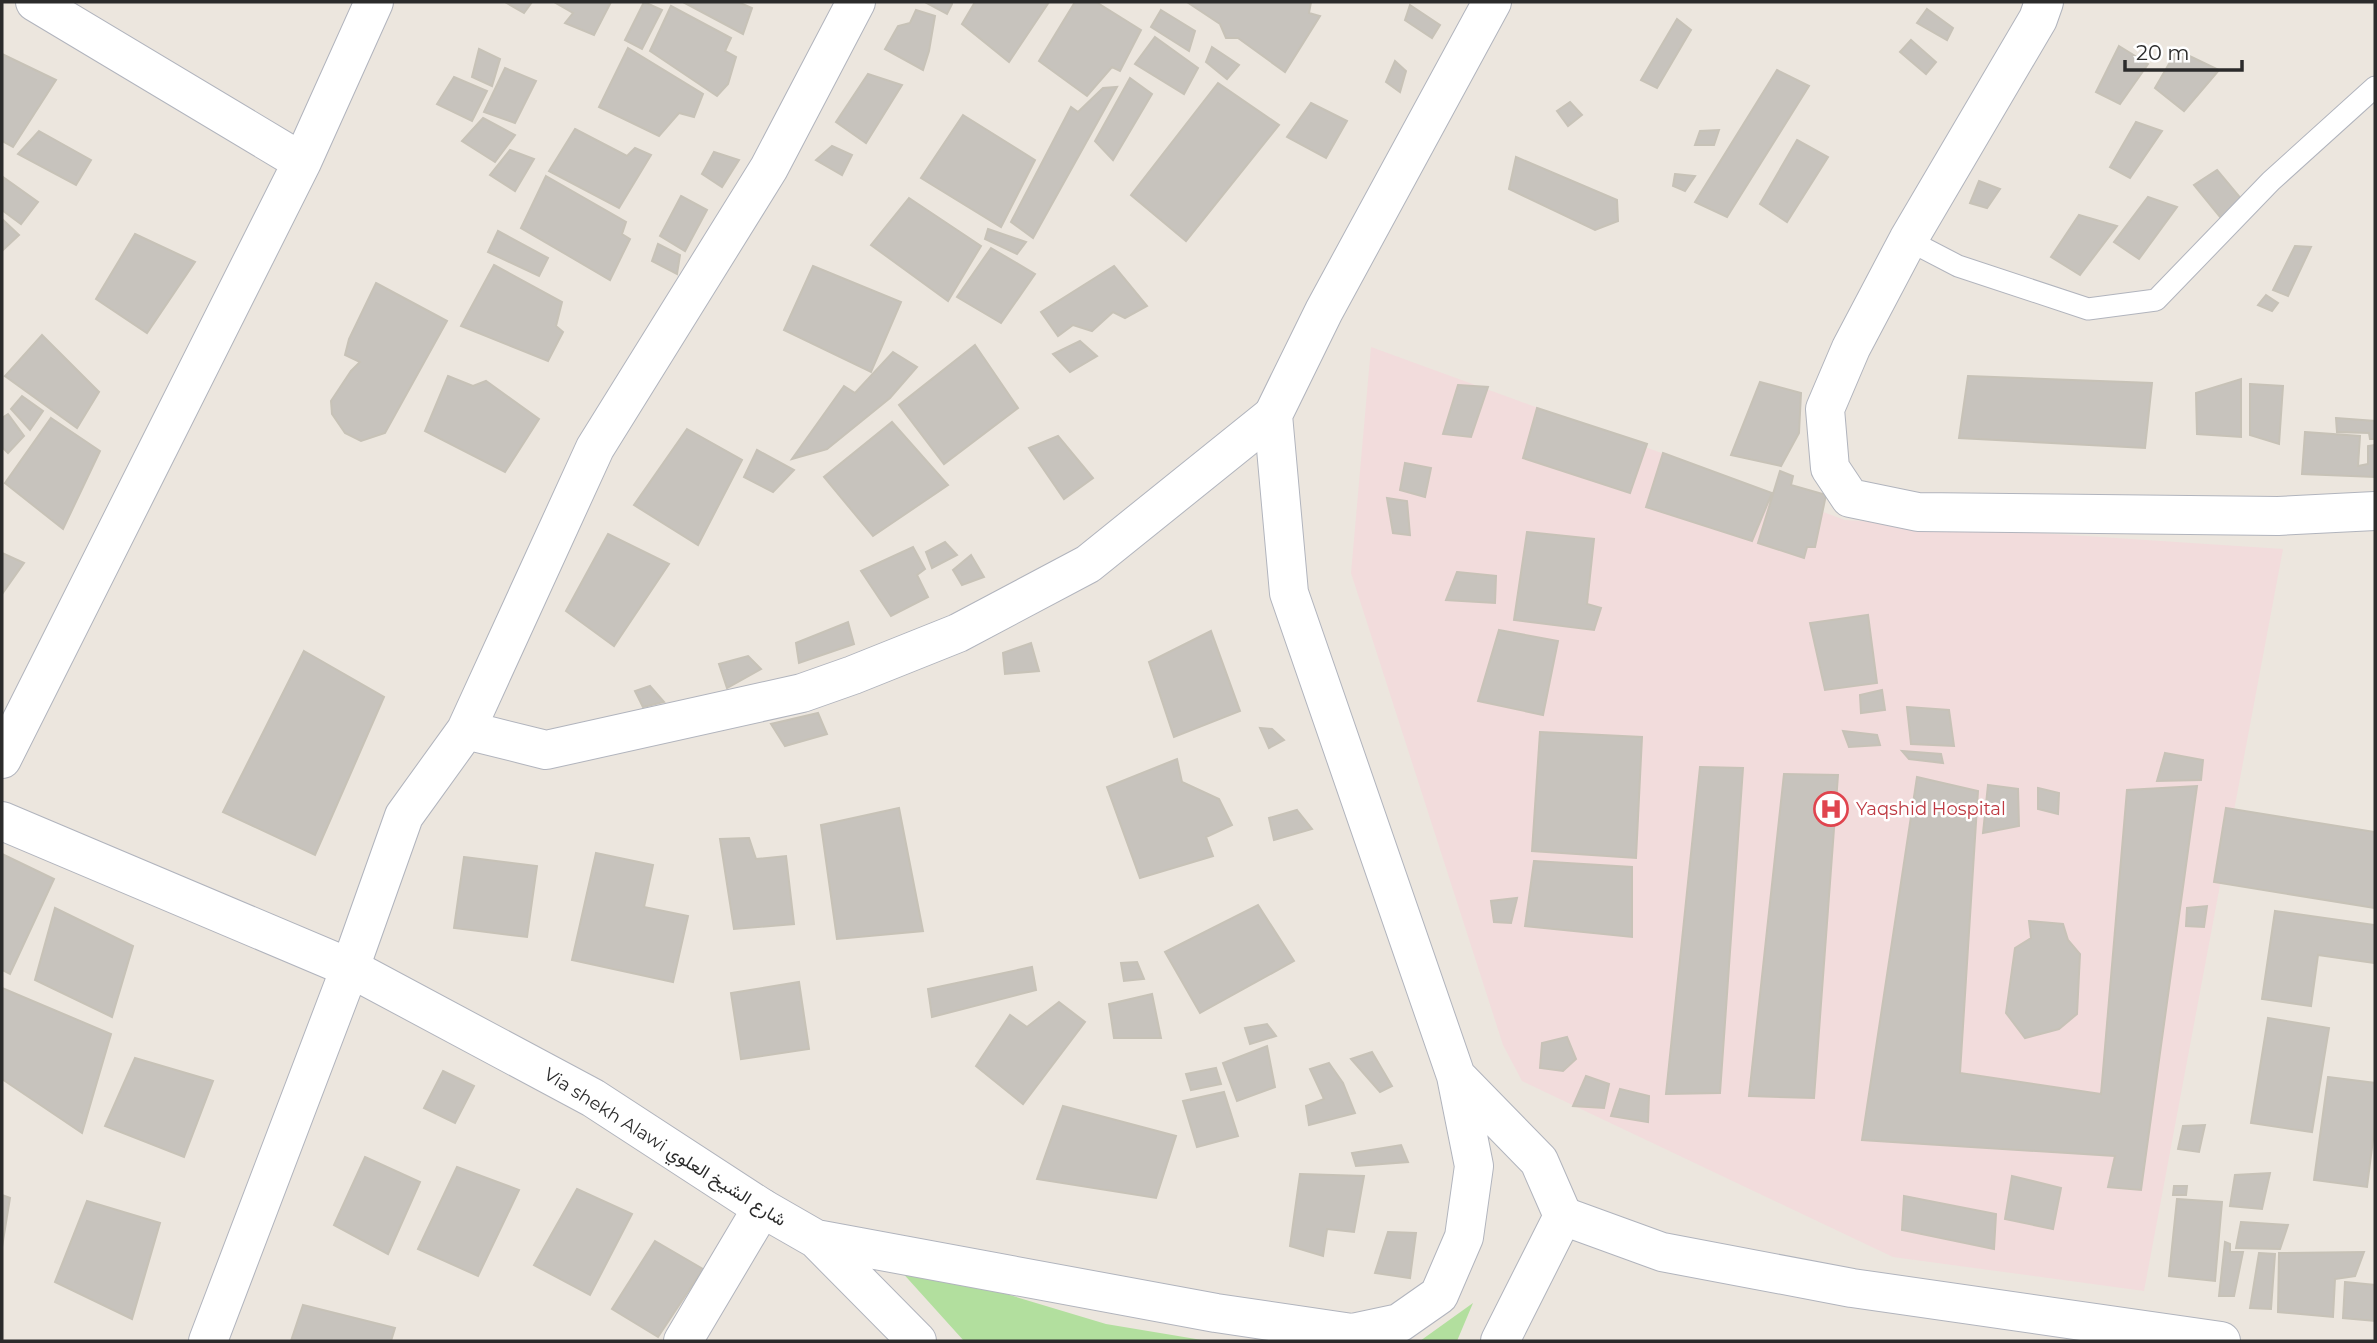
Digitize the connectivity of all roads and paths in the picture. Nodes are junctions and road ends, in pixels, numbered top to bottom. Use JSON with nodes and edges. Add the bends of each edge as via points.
{"nodes":[{"id":1,"x":35,"y":2,"type":"edge"},
{"id":2,"x":374,"y":2,"type":"edge"},
{"id":3,"x":856,"y":2,"type":"edge"},
{"id":4,"x":1492,"y":2,"type":"edge"},
{"id":5,"x":2044,"y":2,"type":"edge"},
{"id":6,"x":2375,"y":87,"type":"edge"},
{"id":7,"x":302,"y":162,"type":"junction"},
{"id":8,"x":1908,"y":240,"type":"junction"},
{"id":9,"x":1273,"y":415,"type":"junction"},
{"id":10,"x":2375,"y":511,"type":"edge"},
{"id":11,"x":466,"y":730,"type":"junction"},
{"id":12,"x":2,"y":759,"type":"edge"},
{"id":13,"x":2,"y":821,"type":"edge"},
{"id":14,"x":350,"y":968,"type":"junction"},
{"id":15,"x":1456,"y":1076,"type":"junction"},
{"id":16,"x":762,"y":1208,"type":"junction"},
{"id":17,"x":1563,"y":1216,"type":"junction"},
{"id":18,"x":816,"y":1239,"type":"junction"},
{"id":19,"x":208,"y":1341,"type":"edge"},
{"id":20,"x":683,"y":1341,"type":"edge"},
{"id":21,"x":917,"y":1341,"type":"edge"},
{"id":22,"x":1500,"y":1341,"type":"edge"},
{"id":23,"x":2221,"y":1341,"type":"edge"}],
"edges":[{"from":1,"to":7,"type":"street"},
{"from":2,"to":7,"type":"street"},
{"from":3,"to":11,"type":"street","via":[[768,168],[595,448]]},
{"from":4,"to":9,"type":"street","via":[[1324,311]]},
{"from":5,"to":8,"type":"street"},
{"from":6,"to":8,"type":"lane","via":[[2272,181],[2156,300],[2088,309],[1958,266]]},
{"from":7,"to":12,"type":"street"},
{"from":8,"to":10,"type":"street","via":[[1851,348],[1825,410],[1830,468],[1850,498],[1918,512],[2278,516]]},
{"from":9,"to":11,"type":"street","via":[[1088,564],[958,632],[853,675],[802,693],[546,750]]},
{"from":9,"to":15,"type":"street","via":[[1289,593]]},
{"from":11,"to":14,"type":"street","via":[[404,816]]},
{"from":13,"to":14,"type":"street","name":"Via shekh Alawi شارع الشيخ العلوي"},
{"from":14,"to":16,"type":"street","name":"Via shekh Alawi شارع الشيخ العلوي","via":[[593,1098]]},
{"from":14,"to":19,"type":"street"},
{"from":15,"to":17,"type":"street","via":[[1539,1161]]},
{"from":15,"to":18,"type":"street","via":[[1474,1166],[1464,1237],[1439,1295],[1399,1323],[1352,1333],[1216,1313]]},
{"from":16,"to":18,"type":"street","name":"Via shekh Alawi شارع الشيخ العلوي"},
{"from":16,"to":20,"type":"street"},
{"from":17,"to":22,"type":"street"},
{"from":17,"to":23,"type":"street","via":[[1662,1252],[1811,1280]]},
{"from":18,"to":21,"type":"street","name":"Via shekh Alawi شارع الشيخ العلوي"}]}
